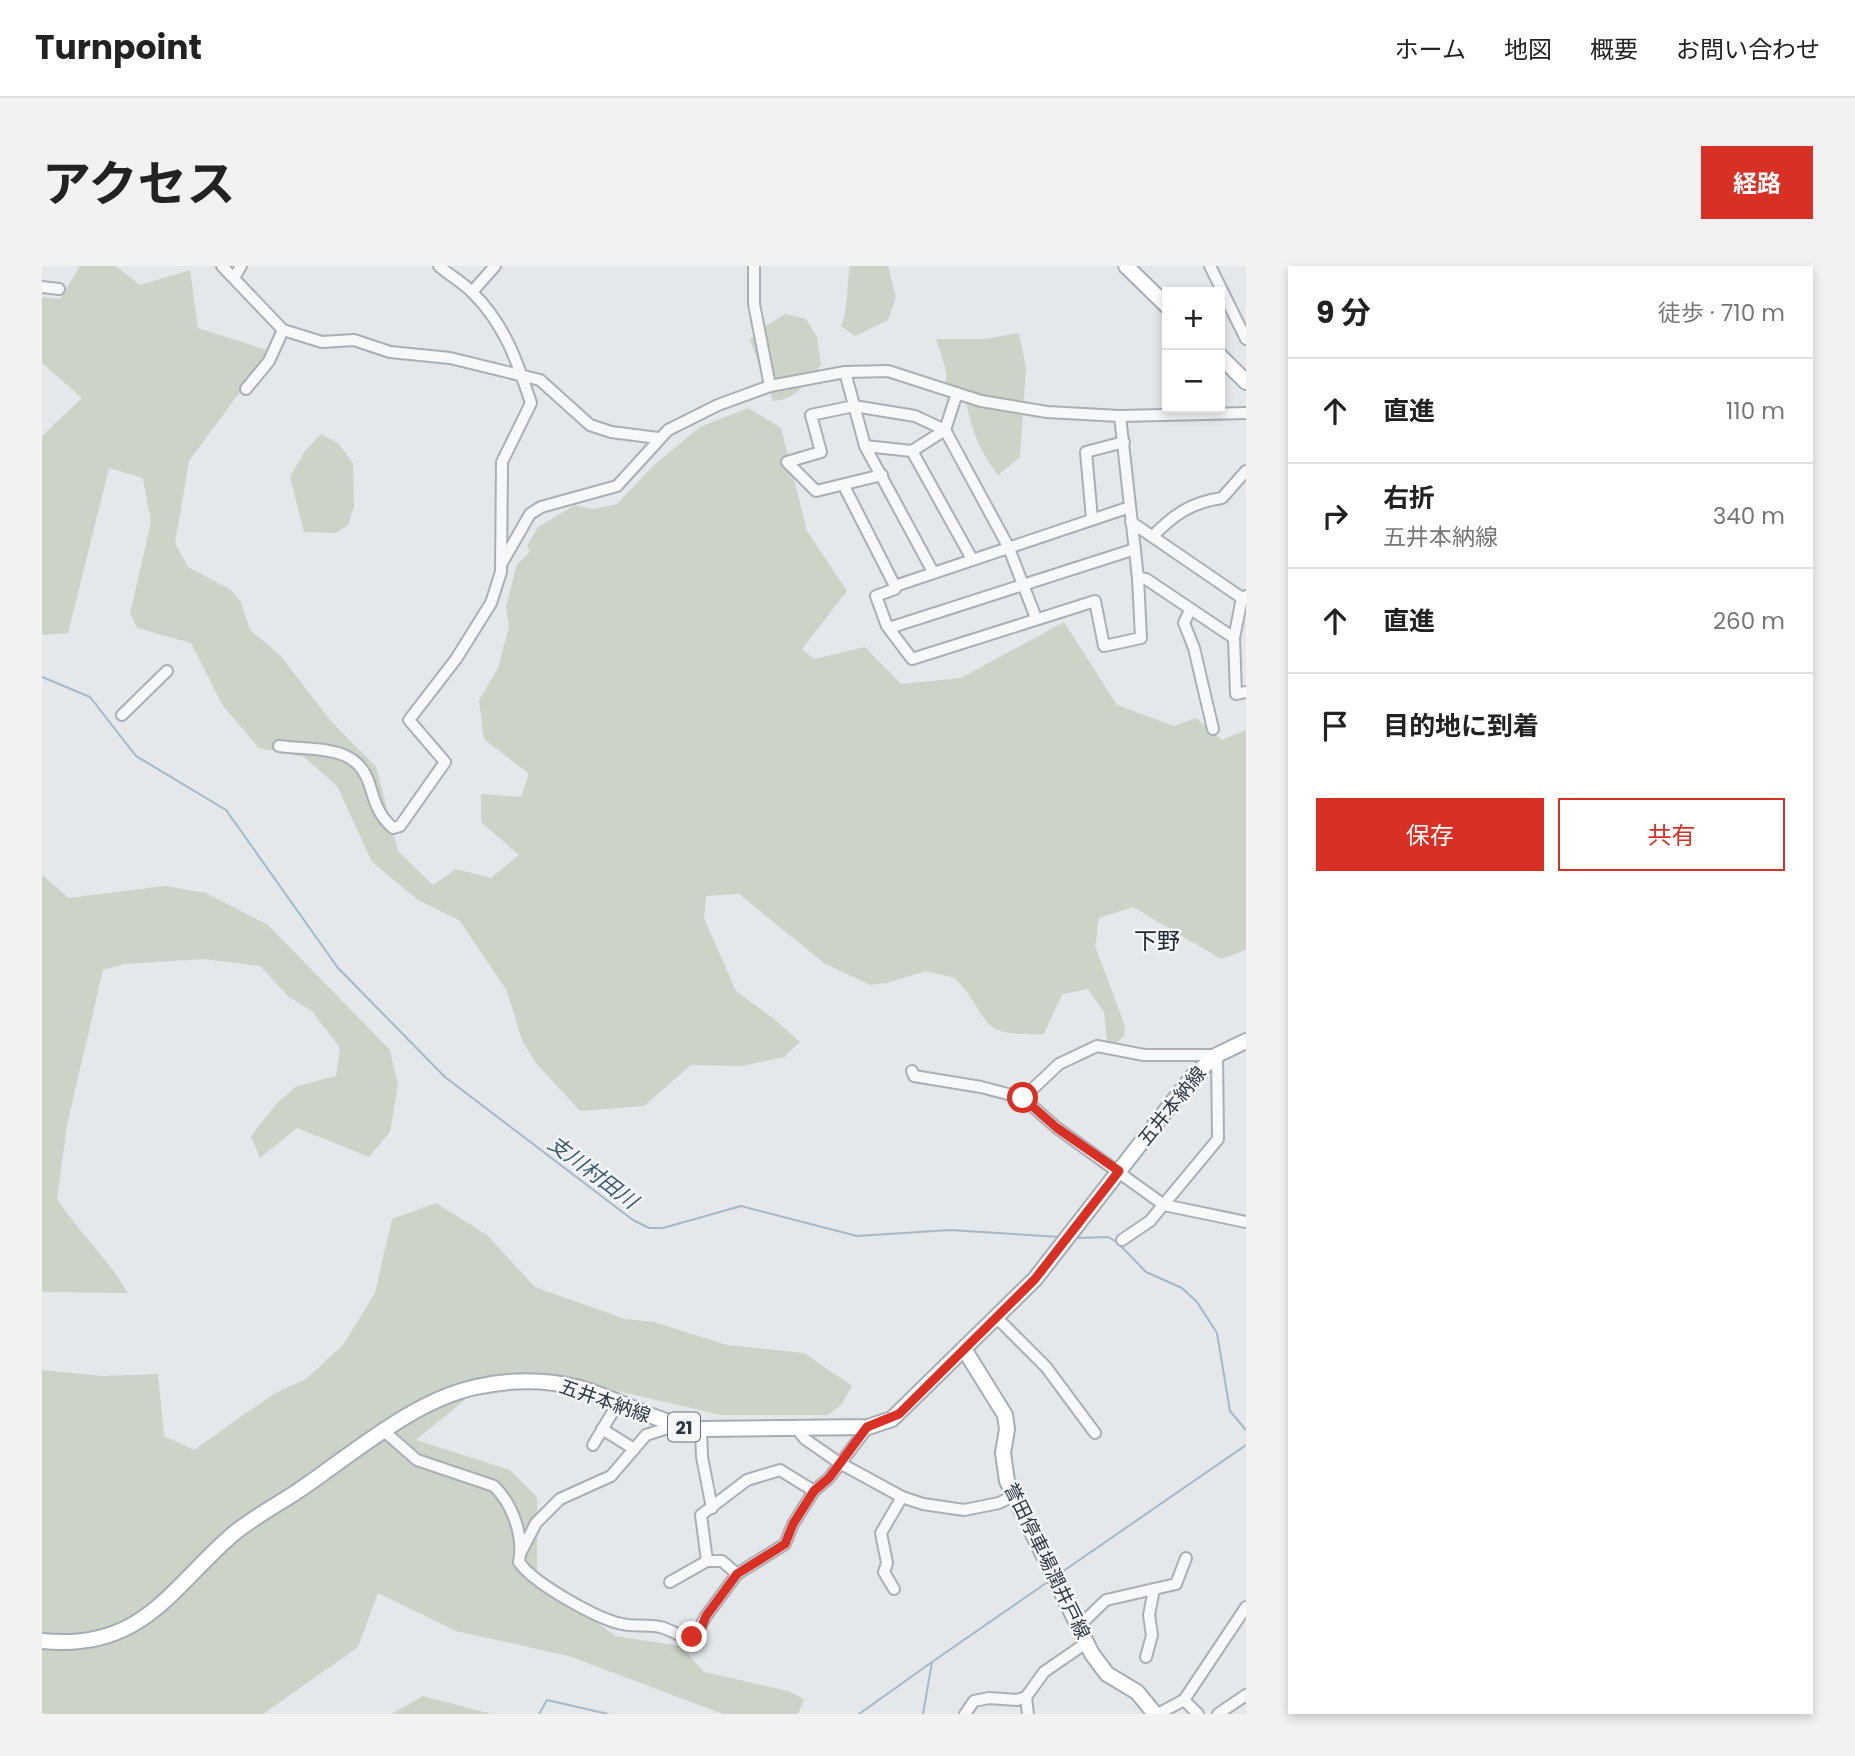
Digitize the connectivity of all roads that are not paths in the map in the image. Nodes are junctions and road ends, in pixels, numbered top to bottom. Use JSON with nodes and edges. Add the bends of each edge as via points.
{"nodes":[{"id":1,"x":222,"y":266,"type":"edge"},
{"id":2,"x":241,"y":266,"type":"edge"},
{"id":3,"x":439,"y":266,"type":"edge"},
{"id":4,"x":495,"y":266,"type":"edge"},
{"id":5,"x":754,"y":266,"type":"edge"},
{"id":6,"x":1126,"y":266,"type":"edge"},
{"id":7,"x":1210,"y":266,"type":"edge"},
{"id":8,"x":234,"y":278,"type":"junction"},
{"id":9,"x":42,"y":287,"type":"edge"},
{"id":10,"x":59,"y":289,"type":"dead end"},
{"id":11,"x":472,"y":292,"type":"junction"},
{"id":12,"x":1162,"y":301,"type":"edge"},
{"id":13,"x":283,"y":330,"type":"junction"},
{"id":14,"x":1246,"y":339,"type":"edge"},
{"id":15,"x":1225,"y":360,"type":"edge"},
{"id":16,"x":845,"y":372,"type":"junction"},
{"id":17,"x":1244,"y":374,"type":"edge"},
{"id":18,"x":522,"y":375,"type":"junction"},
{"id":19,"x":770,"y":386,"type":"junction"},
{"id":20,"x":246,"y":389,"type":"dead end"},
{"id":21,"x":957,"y":393,"type":"junction"},
{"id":22,"x":854,"y":405,"type":"junction"},
{"id":23,"x":1246,"y":413,"type":"edge"},
{"id":24,"x":1120,"y":416,"type":"junction"},
{"id":25,"x":945,"y":430,"type":"junction"},
{"id":26,"x":658,"y":438,"type":"junction"},
{"id":27,"x":1124,"y":442,"type":"junction"},
{"id":28,"x":866,"y":446,"type":"junction"},
{"id":29,"x":912,"y":451,"type":"junction"},
{"id":30,"x":1246,"y":471,"type":"edge"},
{"id":31,"x":882,"y":475,"type":"junction"},
{"id":32,"x":844,"y":486,"type":"junction"},
{"id":33,"x":1130,"y":507,"type":"junction"},
{"id":34,"x":1092,"y":519,"type":"junction"},
{"id":35,"x":1131,"y":522,"type":"junction"},
{"id":36,"x":1153,"y":536,"type":"junction"},
{"id":37,"x":1008,"y":546,"type":"junction"},
{"id":38,"x":1135,"y":549,"type":"junction"},
{"id":39,"x":972,"y":559,"type":"junction"},
{"id":40,"x":502,"y":563,"type":"junction"},
{"id":41,"x":933,"y":572,"type":"junction"},
{"id":42,"x":1138,"y":578,"type":"junction"},
{"id":43,"x":1023,"y":584,"type":"junction"},
{"id":44,"x":895,"y":586,"type":"junction"},
{"id":45,"x":1244,"y":597,"type":"edge"},
{"id":46,"x":1190,"y":610,"type":"junction"},
{"id":47,"x":1037,"y":618,"type":"junction"},
{"id":48,"x":889,"y":628,"type":"junction"},
{"id":49,"x":1234,"y":638,"type":"junction"},
{"id":50,"x":167,"y":671,"type":"dead end"},
{"id":51,"x":1246,"y":692,"type":"edge"},
{"id":52,"x":122,"y":715,"type":"dead end"},
{"id":53,"x":1213,"y":729,"type":"dead end"},
{"id":54,"x":279,"y":746,"type":"dead end"},
{"id":55,"x":1246,"y":1041,"type":"edge"},
{"id":56,"x":1217,"y":1055,"type":"junction"},
{"id":57,"x":912,"y":1071,"type":"dead end"},
{"id":58,"x":1023,"y":1098,"type":"junction"},
{"id":59,"x":1119,"y":1171,"type":"junction"},
{"id":60,"x":1164,"y":1205,"type":"junction"},
{"id":61,"x":1246,"y":1222,"type":"edge"},
{"id":62,"x":1122,"y":1240,"type":"dead end"},
{"id":63,"x":996,"y":1317,"type":"junction"},
{"id":64,"x":964,"y":1349,"type":"junction"},
{"id":65,"x":618,"y":1403,"type":"junction"},
{"id":66,"x":674,"y":1426,"type":"junction"},
{"id":67,"x":867,"y":1427,"type":"junction"},
{"id":68,"x":796,"y":1428,"type":"junction"},
{"id":69,"x":602,"y":1429,"type":"junction"},
{"id":70,"x":701,"y":1429,"type":"junction"},
{"id":71,"x":385,"y":1432,"type":"junction"},
{"id":72,"x":1095,"y":1433,"type":"dead end"},
{"id":73,"x":593,"y":1445,"type":"dead end"},
{"id":74,"x":634,"y":1449,"type":"junction"},
{"id":75,"x":838,"y":1462,"type":"junction"},
{"id":76,"x":814,"y":1491,"type":"junction"},
{"id":77,"x":1013,"y":1496,"type":"junction"},
{"id":78,"x":902,"y":1497,"type":"junction"},
{"id":79,"x":712,"y":1508,"type":"junction"},
{"id":80,"x":521,"y":1552,"type":"junction"},
{"id":81,"x":1186,"y":1558,"type":"dead end"},
{"id":82,"x":707,"y":1561,"type":"junction"},
{"id":83,"x":737,"y":1574,"type":"junction"},
{"id":84,"x":670,"y":1582,"type":"dead end"},
{"id":85,"x":894,"y":1589,"type":"dead end"},
{"id":86,"x":1154,"y":1589,"type":"junction"},
{"id":87,"x":1246,"y":1607,"type":"edge"},
{"id":88,"x":1078,"y":1627,"type":"junction"},
{"id":89,"x":42,"y":1641,"type":"edge"},
{"id":90,"x":1086,"y":1643,"type":"junction"},
{"id":91,"x":1146,"y":1657,"type":"dead end"},
{"id":92,"x":1246,"y":1695,"type":"edge"},
{"id":93,"x":1026,"y":1697,"type":"junction"},
{"id":94,"x":1184,"y":1700,"type":"junction"},
{"id":95,"x":965,"y":1714,"type":"edge"},
{"id":96,"x":1028,"y":1714,"type":"edge"},
{"id":97,"x":1156,"y":1714,"type":"edge"},
{"id":98,"x":1198,"y":1714,"type":"edge"},
{"id":99,"x":1218,"y":1714,"type":"edge"}],
"edges":[{"from":1,"to":8,"type":"street"},
{"from":2,"to":8,"type":"street"},
{"from":3,"to":11,"type":"street"},
{"from":4,"to":11,"type":"street"},
{"from":5,"to":19,"type":"street","via":[[754,304]]},
{"from":6,"to":12,"type":"main road"},
{"from":7,"to":14,"type":"street"},
{"from":8,"to":13,"type":"street"},
{"from":9,"to":10,"type":"street"},
{"from":11,"to":18,"type":"street","via":[[506,335]]},
{"from":13,"to":18,"type":"street","via":[[323,342],[354,340],[390,352],[450,358]]},
{"from":13,"to":20,"type":"street","via":[[269,361]]},
{"from":15,"to":17,"type":"main road"},
{"from":16,"to":19,"type":"street"},
{"from":16,"to":21,"type":"street","via":[[888,371]]},
{"from":16,"to":22,"type":"street"},
{"from":18,"to":26,"type":"street","via":[[555,391],[590,425]]},
{"from":18,"to":40,"type":"street","via":[[531,403],[502,462]]},
{"from":19,"to":26,"type":"street","via":[[718,405]]},
{"from":21,"to":24,"type":"street","via":[[1005,406]]},
{"from":21,"to":25,"type":"street"},
{"from":22,"to":25,"type":"street","via":[[915,416]]},
{"from":22,"to":28,"type":"street"},
{"from":22,"to":32,"type":"street","via":[[811,415],[821,452],[788,462],[816,491]]},
{"from":23,"to":24,"type":"street"},
{"from":24,"to":27,"type":"street"},
{"from":25,"to":29,"type":"street"},
{"from":25,"to":37,"type":"street"},
{"from":26,"to":40,"type":"street","via":[[617,486],[530,514]]},
{"from":27,"to":33,"type":"street"},
{"from":27,"to":34,"type":"street","via":[[1086,452]]},
{"from":28,"to":29,"type":"street"},
{"from":28,"to":31,"type":"street"},
{"from":29,"to":39,"type":"street"},
{"from":30,"to":36,"type":"street","via":[[1222,498],[1202,500],[1187,508]]},
{"from":31,"to":32,"type":"street"},
{"from":31,"to":41,"type":"street"},
{"from":32,"to":44,"type":"street"},
{"from":33,"to":34,"type":"street"},
{"from":33,"to":35,"type":"street"},
{"from":34,"to":37,"type":"street"},
{"from":35,"to":36,"type":"street"},
{"from":35,"to":38,"type":"street"},
{"from":36,"to":45,"type":"street"},
{"from":37,"to":39,"type":"street"},
{"from":37,"to":43,"type":"street"},
{"from":38,"to":42,"type":"street"},
{"from":38,"to":43,"type":"street"},
{"from":39,"to":41,"type":"street"},
{"from":40,"to":54,"type":"street","via":[[491,603],[456,659],[408,720],[445,762],[400,826],[393,828],[383,819],[360,763],[341,752]]},
{"from":41,"to":44,"type":"street"},
{"from":42,"to":46,"type":"street"},
{"from":42,"to":47,"type":"street","via":[[1141,638],[1104,646],[1095,601]]},
{"from":43,"to":47,"type":"street"},
{"from":43,"to":48,"type":"street"},
{"from":44,"to":48,"type":"street","via":[[895,590],[876,596]]},
{"from":45,"to":49,"type":"street"},
{"from":46,"to":49,"type":"street"},
{"from":46,"to":53,"type":"street","via":[[1184,624]]},
{"from":47,"to":48,"type":"street","via":[[912,659]]},
{"from":49,"to":51,"type":"street","via":[[1236,694]]},
{"from":50,"to":52,"type":"street"},
{"from":55,"to":56,"type":"main road","name":"五井本納線","number":"21"},
{"from":56,"to":58,"type":"street","via":[[1143,1055],[1097,1046],[1059,1064]]},
{"from":56,"to":59,"type":"main road","name":"五井本納線","number":"21","via":[[1193,1076]]},
{"from":56,"to":60,"type":"street","via":[[1218,1139]]},
{"from":57,"to":58,"type":"street","via":[[914,1076]]},
{"from":58,"to":59,"type":"street"},
{"from":59,"to":60,"type":"street"},
{"from":59,"to":63,"type":"main road","name":"五井本納線","number":"21","via":[[1050,1261]]},
{"from":60,"to":61,"type":"street"},
{"from":60,"to":62,"type":"street","via":[[1142,1229]]},
{"from":63,"to":64,"type":"main road","name":"五井本納線","number":"21"},
{"from":63,"to":72,"type":"street","via":[[1046,1367]]},
{"from":64,"to":67,"type":"main road","name":"五井本納線","number":"21","via":[[899,1414]]},
{"from":64,"to":77,"type":"main road","name":"誉田停車場潤井戸線","via":[[1005,1415],[1003,1453]]},
{"from":65,"to":66,"type":"main road","name":"五井本納線","number":"21"},
{"from":65,"to":69,"type":"street"},
{"from":65,"to":71,"type":"main road","name":"五井本納線","number":"21","via":[[546,1381],[479,1386],[431,1403]]},
{"from":66,"to":70,"type":"main road","name":"五井本納線","number":"21"},
{"from":66,"to":74,"type":"street","via":[[646,1435]]},
{"from":67,"to":68,"type":"main road","name":"五井本納線","number":"21"},
{"from":67,"to":75,"type":"street"},
{"from":68,"to":70,"type":"main road","name":"五井本納線","number":"21"},
{"from":68,"to":75,"type":"street"},
{"from":69,"to":73,"type":"street"},
{"from":69,"to":74,"type":"street"},
{"from":70,"to":79,"type":"street"},
{"from":71,"to":80,"type":"street","via":[[417,1460],[494,1486],[517,1522]]},
{"from":71,"to":89,"type":"main road","name":"五井本納線","number":"21","via":[[234,1534],[155,1612],[95,1638]]},
{"from":74,"to":80,"type":"street","via":[[611,1476],[559,1499],[536,1523]]},
{"from":75,"to":76,"type":"street"},
{"from":75,"to":78,"type":"street"},
{"from":76,"to":79,"type":"street","via":[[780,1470],[747,1480]]},
{"from":76,"to":83,"type":"street","via":[[785,1544]]},
{"from":77,"to":78,"type":"street","via":[[964,1510]]},
{"from":77,"to":88,"type":"main road","name":"誉田停車場潤井戸線"},
{"from":78,"to":85,"type":"street","via":[[881,1533],[887,1563],[884,1573]]},
{"from":79,"to":82,"type":"street","via":[[701,1515]]},
{"from":80,"to":83,"type":"street","via":[[519,1562],[527,1573],[576,1605],[620,1624],[661,1627],[686,1638],[696,1635]]},
{"from":81,"to":86,"type":"street","via":[[1176,1584]]},
{"from":82,"to":83,"type":"street","via":[[722,1561]]},
{"from":82,"to":84,"type":"street"},
{"from":86,"to":88,"type":"street","via":[[1106,1600]]},
{"from":86,"to":91,"type":"street"},
{"from":87,"to":94,"type":"street"},
{"from":88,"to":90,"type":"main road","name":"誉田停車場潤井戸線"},
{"from":90,"to":93,"type":"street","via":[[1044,1672]]},
{"from":90,"to":97,"type":"main road","name":"誉田停車場潤井戸線","via":[[1101,1667],[1137,1692]]},
{"from":92,"to":99,"type":"street"},
{"from":93,"to":95,"type":"street","via":[[974,1701]]},
{"from":93,"to":96,"type":"street"},
{"from":94,"to":97,"type":"street"},
{"from":94,"to":98,"type":"street"}]}
